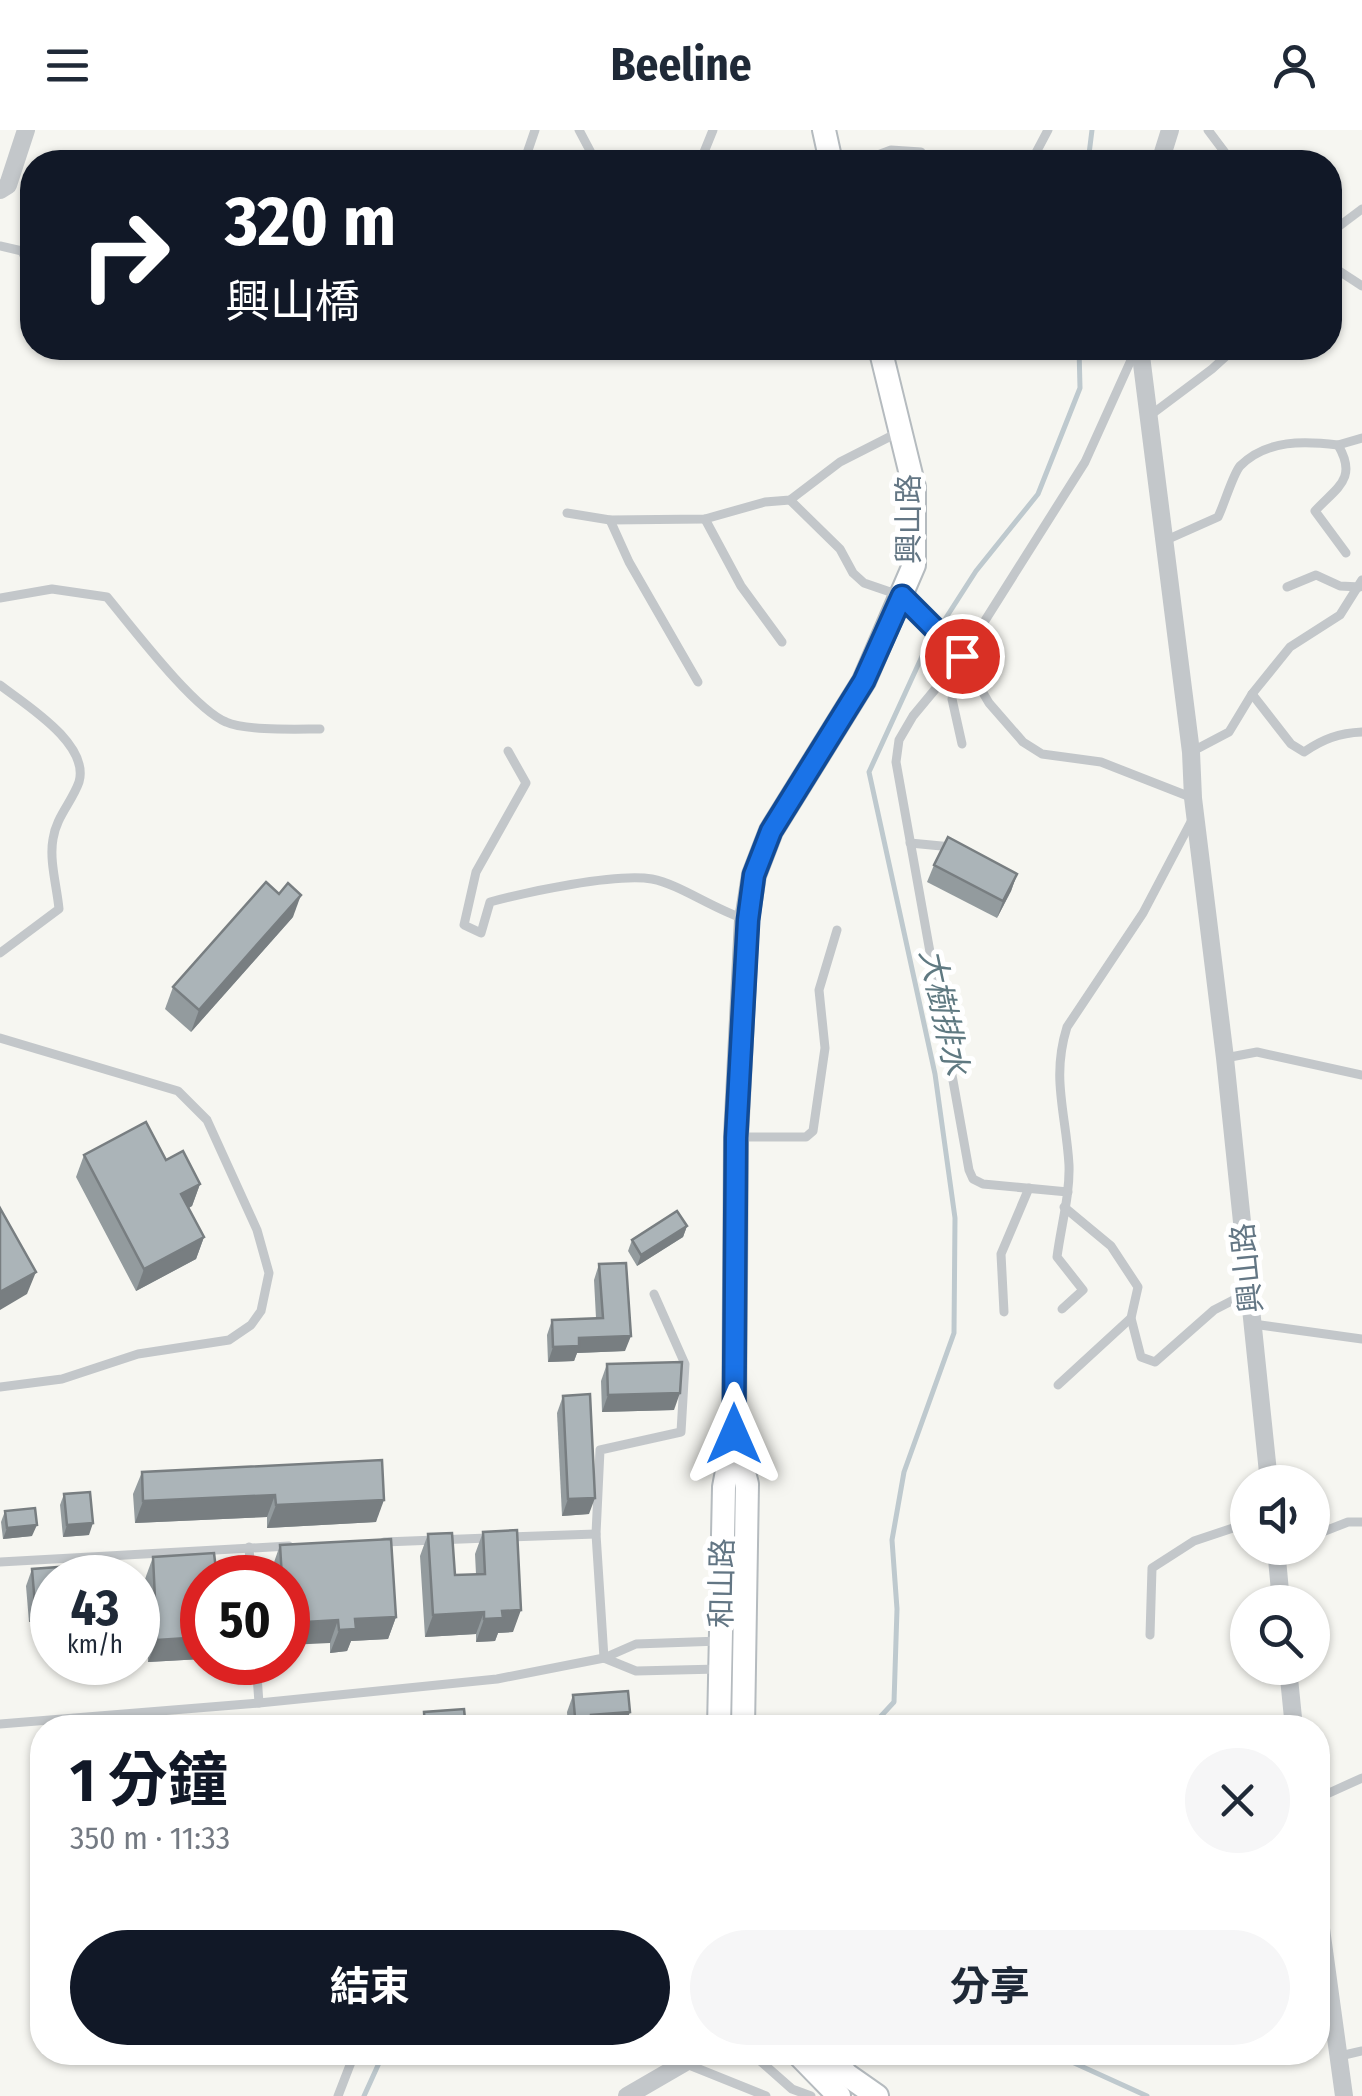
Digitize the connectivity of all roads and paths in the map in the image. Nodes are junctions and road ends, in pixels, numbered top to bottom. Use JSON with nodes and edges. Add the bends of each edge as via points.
{"nodes":[{"id":1,"x":26,"y":130,"type":"edge"},
{"id":2,"x":0,"y":190,"type":"edge"},
{"id":3,"x":883,"y":360,"type":"edge"},
{"id":4,"x":1132,"y":360,"type":"edge"},
{"id":5,"x":1140,"y":360,"type":"edge"},
{"id":6,"x":1216,"y":360,"type":"edge"},
{"id":7,"x":1148,"y":417,"type":"junction"},
{"id":8,"x":902,"y":431,"type":"junction"},
{"id":9,"x":1362,"y":438,"type":"edge"},
{"id":10,"x":1338,"y":445,"type":"junction"},
{"id":11,"x":790,"y":500,"type":"junction"},
{"id":12,"x":566,"y":513,"type":"dead end"},
{"id":13,"x":706,"y":519,"type":"junction"},
{"id":14,"x":610,"y":520,"type":"junction"},
{"id":15,"x":1164,"y":541,"type":"junction"},
{"id":16,"x":1346,"y":553,"type":"dead end"},
{"id":17,"x":1360,"y":584,"type":"edge"},
{"id":18,"x":1287,"y":587,"type":"dead end"},
{"id":19,"x":902,"y":596,"type":"junction"},
{"id":20,"x":0,"y":598,"type":"edge"},
{"id":21,"x":782,"y":642,"type":"dead end"},
{"id":22,"x":962,"y":656,"type":"junction"},
{"id":23,"x":698,"y":682,"type":"dead end"},
{"id":24,"x":0,"y":684,"type":"edge"},
{"id":25,"x":1252,"y":694,"type":"junction"},
{"id":26,"x":320,"y":729,"type":"dead end"},
{"id":27,"x":1362,"y":732,"type":"edge"},
{"id":28,"x":962,"y":744,"type":"dead end"},
{"id":29,"x":508,"y":751,"type":"dead end"},
{"id":30,"x":1190,"y":752,"type":"junction"},
{"id":31,"x":1194,"y":807,"type":"junction"},
{"id":32,"x":910,"y":843,"type":"junction"},
{"id":33,"x":952,"y":847,"type":"edge"},
{"id":34,"x":748,"y":920,"type":"junction"},
{"id":35,"x":838,"y":930,"type":"dead end"},
{"id":36,"x":0,"y":953,"type":"edge"},
{"id":37,"x":0,"y":1038,"type":"edge"},
{"id":38,"x":1224,"y":1058,"type":"junction"},
{"id":39,"x":1362,"y":1075,"type":"edge"},
{"id":40,"x":736,"y":1138,"type":"junction"},
{"id":41,"x":1029,"y":1188,"type":"junction"},
{"id":42,"x":1068,"y":1192,"type":"junction"},
{"id":43,"x":1064,"y":1207,"type":"junction"},
{"id":44,"x":1250,"y":1292,"type":"junction"},
{"id":45,"x":654,"y":1294,"type":"dead end"},
{"id":46,"x":1062,"y":1309,"type":"dead end"},
{"id":47,"x":1004,"y":1312,"type":"dead end"},
{"id":48,"x":1131,"y":1318,"type":"junction"},
{"id":49,"x":1253,"y":1324,"type":"junction"},
{"id":50,"x":1362,"y":1339,"type":"edge"},
{"id":51,"x":1058,"y":1385,"type":"dead end"},
{"id":52,"x":0,"y":1387,"type":"edge"},
{"id":53,"x":734,"y":1434,"type":"junction"},
{"id":54,"x":1267,"y":1465,"type":"edge"},
{"id":55,"x":1362,"y":1522,"type":"edge"},
{"id":56,"x":1230,"y":1529,"type":"edge"},
{"id":57,"x":1330,"y":1529,"type":"edge"},
{"id":58,"x":596,"y":1534,"type":"junction"},
{"id":59,"x":364,"y":1543,"type":"edge"},
{"id":60,"x":306,"y":1545,"type":"edge"},
{"id":61,"x":249,"y":1547,"type":"junction"},
{"id":62,"x":249,"y":1555,"type":"edge"},
{"id":63,"x":0,"y":1562,"type":"edge"},
{"id":64,"x":1150,"y":1636,"type":"dead end"},
{"id":65,"x":721,"y":1641,"type":"junction"},
{"id":66,"x":745,"y":1654,"type":"junction"},
{"id":67,"x":604,"y":1658,"type":"junction"},
{"id":68,"x":720,"y":1669,"type":"junction"},
{"id":69,"x":257,"y":1685,"type":"edge"},
{"id":70,"x":1290,"y":1685,"type":"edge"},
{"id":71,"x":258,"y":1704,"type":"junction"},
{"id":72,"x":116,"y":1715,"type":"edge"},
{"id":73,"x":719,"y":1715,"type":"edge"},
{"id":74,"x":743,"y":1715,"type":"edge"},
{"id":75,"x":1293,"y":1715,"type":"edge"},
{"id":76,"x":30,"y":1722,"type":"edge"},
{"id":77,"x":0,"y":1724,"type":"edge"},
{"id":78,"x":1362,"y":1778,"type":"edge"},
{"id":79,"x":1330,"y":1793,"type":"edge"},
{"id":80,"x":1330,"y":1988,"type":"edge"},
{"id":81,"x":1362,"y":2051,"type":"edge"},
{"id":82,"x":1340,"y":2056,"type":"junction"},
{"id":83,"x":351,"y":2065,"type":"edge"},
{"id":84,"x":680,"y":2065,"type":"edge"},
{"id":85,"x":703,"y":2065,"type":"edge"},
{"id":86,"x":765,"y":2065,"type":"edge"},
{"id":87,"x":809,"y":2065,"type":"edge"},
{"id":88,"x":837,"y":2065,"type":"edge"},
{"id":89,"x":645,"y":2091,"type":"edge"},
{"id":90,"x":338,"y":2096,"type":"edge"},
{"id":91,"x":628,"y":2096,"type":"edge"},
{"id":92,"x":766,"y":2096,"type":"edge"},
{"id":93,"x":812,"y":2096,"type":"edge"},
{"id":94,"x":839,"y":2096,"type":"edge"},
{"id":95,"x":877,"y":2096,"type":"edge"},
{"id":96,"x":1344,"y":2096,"type":"edge"}],
"edges":[{"from":1,"to":2,"type":"street"},
{"from":3,"to":8,"type":"main road","name":"興山路"},
{"from":4,"to":22,"type":"lane","via":[[1085,462]]},
{"from":5,"to":7,"type":"street","name":"興山路"},
{"from":6,"to":7,"type":"lane"},
{"from":7,"to":15,"type":"street","name":"興山路"},
{"from":8,"to":11,"type":"lane","via":[[840,462]]},
{"from":8,"to":19,"type":"main road","name":"興山路","via":[[914,487],[914,565]]},
{"from":9,"to":10,"type":"lane"},
{"from":10,"to":15,"type":"lane","via":[[1302,441],[1267,448],[1238,468],[1218,517]]},
{"from":10,"to":16,"type":"lane","via":[[1347,476],[1315,511]]},
{"from":11,"to":13,"type":"lane"},
{"from":11,"to":19,"type":"lane","via":[[840,549],[853,574]]},
{"from":12,"to":14,"type":"lane"},
{"from":13,"to":14,"type":"lane"},
{"from":13,"to":21,"type":"lane","via":[[741,586]]},
{"from":14,"to":23,"type":"lane"},
{"from":15,"to":30,"type":"street","name":"興山路"},
{"from":17,"to":18,"type":"lane","via":[[1340,586],[1316,576]]},
{"from":17,"to":25,"type":"lane","via":[[1340,614],[1290,647]]},
{"from":19,"to":22,"type":"lane"},
{"from":19,"to":34,"type":"main road","name":"興山路","via":[[864,681],[771,831],[754,875]]},
{"from":20,"to":26,"type":"lane","via":[[52,589],[107,597],[190,693],[226,723]]},
{"from":22,"to":28,"type":"lane","via":[[952,699]]},
{"from":22,"to":31,"type":"lane","via":[[1023,742],[1042,754],[1101,762]]},
{"from":22,"to":32,"type":"lane","via":[[900,740],[896,762]]},
{"from":24,"to":36,"type":"lane","via":[[42,717],[80,761],[78,783],[52,841],[59,909]]},
{"from":25,"to":27,"type":"lane","via":[[1304,752],[1343,733]]},
{"from":25,"to":30,"type":"lane","via":[[1229,732]]},
{"from":29,"to":34,"type":"lane","via":[[526,782],[476,872],[464,925],[481,933],[490,902],[629,877],[655,879]]},
{"from":30,"to":31,"type":"street","name":"興山路"},
{"from":31,"to":38,"type":"street","name":"興山路"},
{"from":31,"to":42,"type":"lane","via":[[1143,914],[1067,1027],[1057,1072]]},
{"from":32,"to":33,"type":"lane"},
{"from":32,"to":41,"type":"lane","via":[[969,1170],[983,1184]]},
{"from":34,"to":40,"type":"main road","name":"興山路"},
{"from":35,"to":40,"type":"lane","via":[[819,990],[825,1048],[814,1131],[806,1137]]},
{"from":37,"to":52,"type":"lane","via":[[178,1091],[207,1120],[270,1272],[261,1311],[229,1340],[138,1354],[62,1380]]},
{"from":38,"to":39,"type":"lane","via":[[1258,1052]]},
{"from":38,"to":44,"type":"street","name":"興山路"},
{"from":40,"to":53,"type":"main road","name":"興山路"},
{"from":41,"to":42,"type":"lane"},
{"from":41,"to":47,"type":"lane","via":[[1002,1254]]},
{"from":42,"to":43,"type":"lane"},
{"from":43,"to":46,"type":"lane","via":[[1057,1256],[1083,1290]]},
{"from":43,"to":48,"type":"lane","via":[[1111,1246],[1138,1287]]},
{"from":44,"to":48,"type":"lane","via":[[1214,1310],[1155,1362],[1141,1357]]},
{"from":44,"to":49,"type":"street","name":"興山路"},
{"from":45,"to":58,"type":"lane","via":[[684,1364],[681,1432],[600,1450]]},
{"from":48,"to":51,"type":"lane"},
{"from":49,"to":50,"type":"lane"},
{"from":49,"to":54,"type":"street","name":"興山路"},
{"from":53,"to":65,"type":"main road","name":"和山路","via":[[724,1487]]},
{"from":53,"to":66,"type":"main road","name":"和山路","via":[[747,1484]]},
{"from":55,"to":57,"type":"lane"},
{"from":56,"to":64,"type":"lane","via":[[1194,1541],[1152,1568]]},
{"from":58,"to":59,"type":"lane"},
{"from":58,"to":67,"type":"lane"},
{"from":60,"to":61,"type":"lane"},
{"from":61,"to":62,"type":"lane"},
{"from":61,"to":63,"type":"lane"},
{"from":65,"to":66,"type":"lane"},
{"from":65,"to":67,"type":"lane","via":[[636,1644]]},
{"from":65,"to":68,"type":"main road","name":"和山路"},
{"from":66,"to":68,"type":"lane"},
{"from":66,"to":74,"type":"main road","name":"和山路"},
{"from":67,"to":68,"type":"lane","via":[[636,1671]]},
{"from":67,"to":71,"type":"lane","via":[[497,1679]]},
{"from":68,"to":73,"type":"main road","name":"和山路"},
{"from":69,"to":71,"type":"lane"},
{"from":70,"to":75,"type":"street"},
{"from":71,"to":72,"type":"lane"},
{"from":76,"to":77,"type":"lane"},
{"from":78,"to":79,"type":"lane"},
{"from":80,"to":82,"type":"street"},
{"from":81,"to":82,"type":"lane"},
{"from":82,"to":96,"type":"street"},
{"from":83,"to":90,"type":"lane"},
{"from":84,"to":89,"type":"street"},
{"from":85,"to":92,"type":"lane"},
{"from":86,"to":93,"type":"lane","via":[[792,2089]]},
{"from":87,"to":94,"type":"main road"},
{"from":88,"to":95,"type":"main road"},
{"from":89,"to":91,"type":"street"}]}
